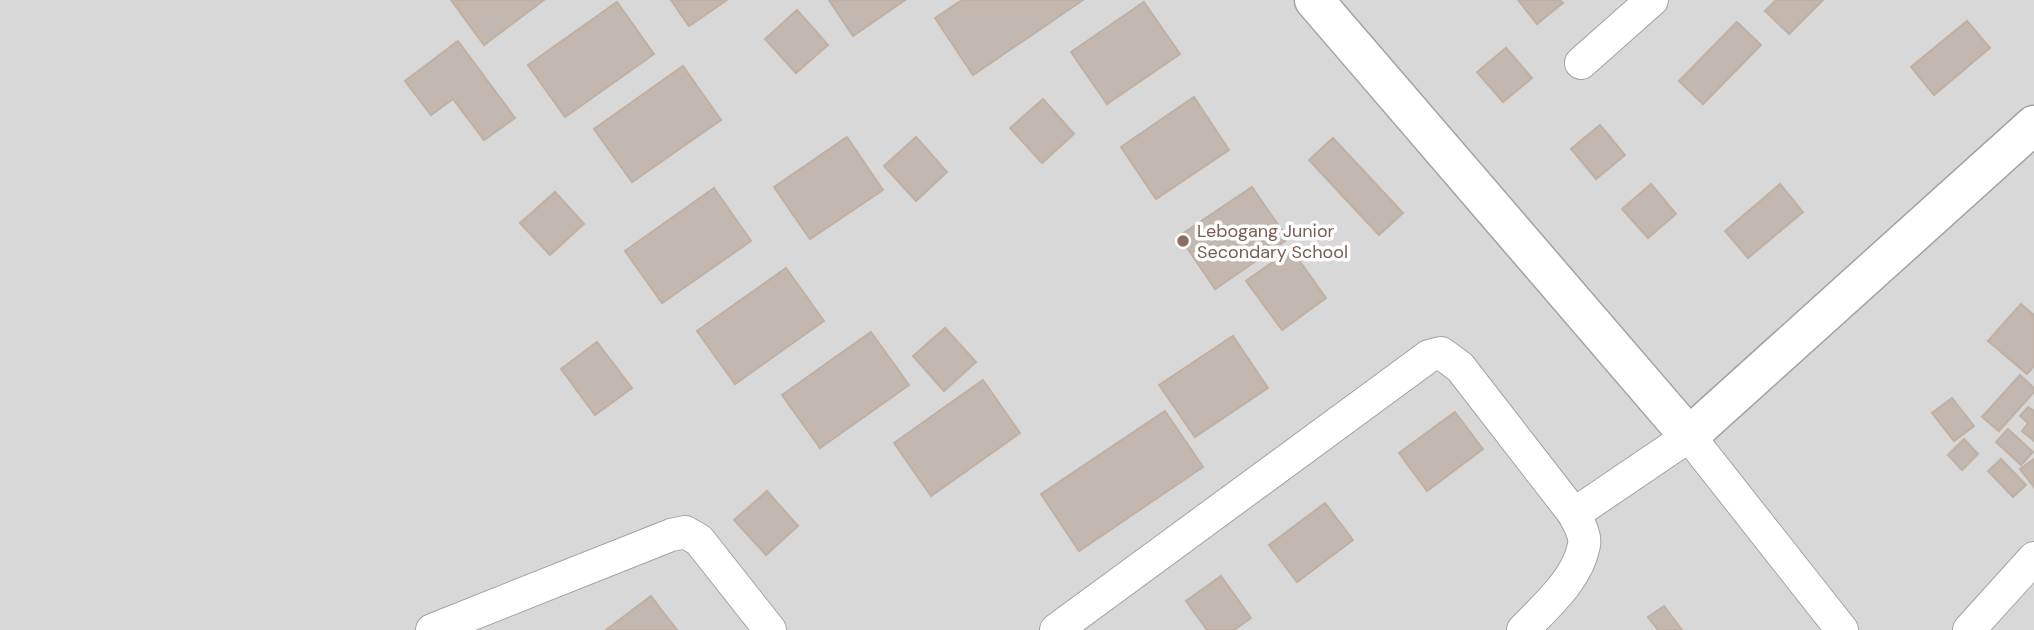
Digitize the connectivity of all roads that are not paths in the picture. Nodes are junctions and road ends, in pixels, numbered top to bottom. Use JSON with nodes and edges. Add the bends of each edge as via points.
{"nodes":[{"id":1,"x":1314,"y":0,"type":"edge"},
{"id":2,"x":1652,"y":0,"type":"edge"},
{"id":3,"x":1581,"y":63,"type":"dead end"},
{"id":4,"x":2034,"y":125,"type":"edge"},
{"id":5,"x":1689,"y":436,"type":"junction"},
{"id":6,"x":1574,"y":514,"type":"junction"},
{"id":7,"x":2034,"y":558,"type":"edge"},
{"id":8,"x":432,"y":630,"type":"edge"},
{"id":9,"x":770,"y":630,"type":"edge"},
{"id":10,"x":1056,"y":630,"type":"edge"},
{"id":11,"x":1523,"y":630,"type":"edge"},
{"id":12,"x":1842,"y":630,"type":"edge"},
{"id":13,"x":1969,"y":630,"type":"edge"}],
"edges":[{"from":1,"to":5,"type":"street"},
{"from":2,"to":3,"type":"street"},
{"from":4,"to":5,"type":"street"},
{"from":5,"to":6,"type":"street"},
{"from":5,"to":12,"type":"street"},
{"from":6,"to":10,"type":"street","via":[[1460,367],[1441,353],[1429,356]]},
{"from":6,"to":11,"type":"street","via":[[1584,537],[1578,563]]},
{"from":7,"to":13,"type":"street"},
{"from":8,"to":9,"type":"street","via":[[685,533],[699,540]]}]}
